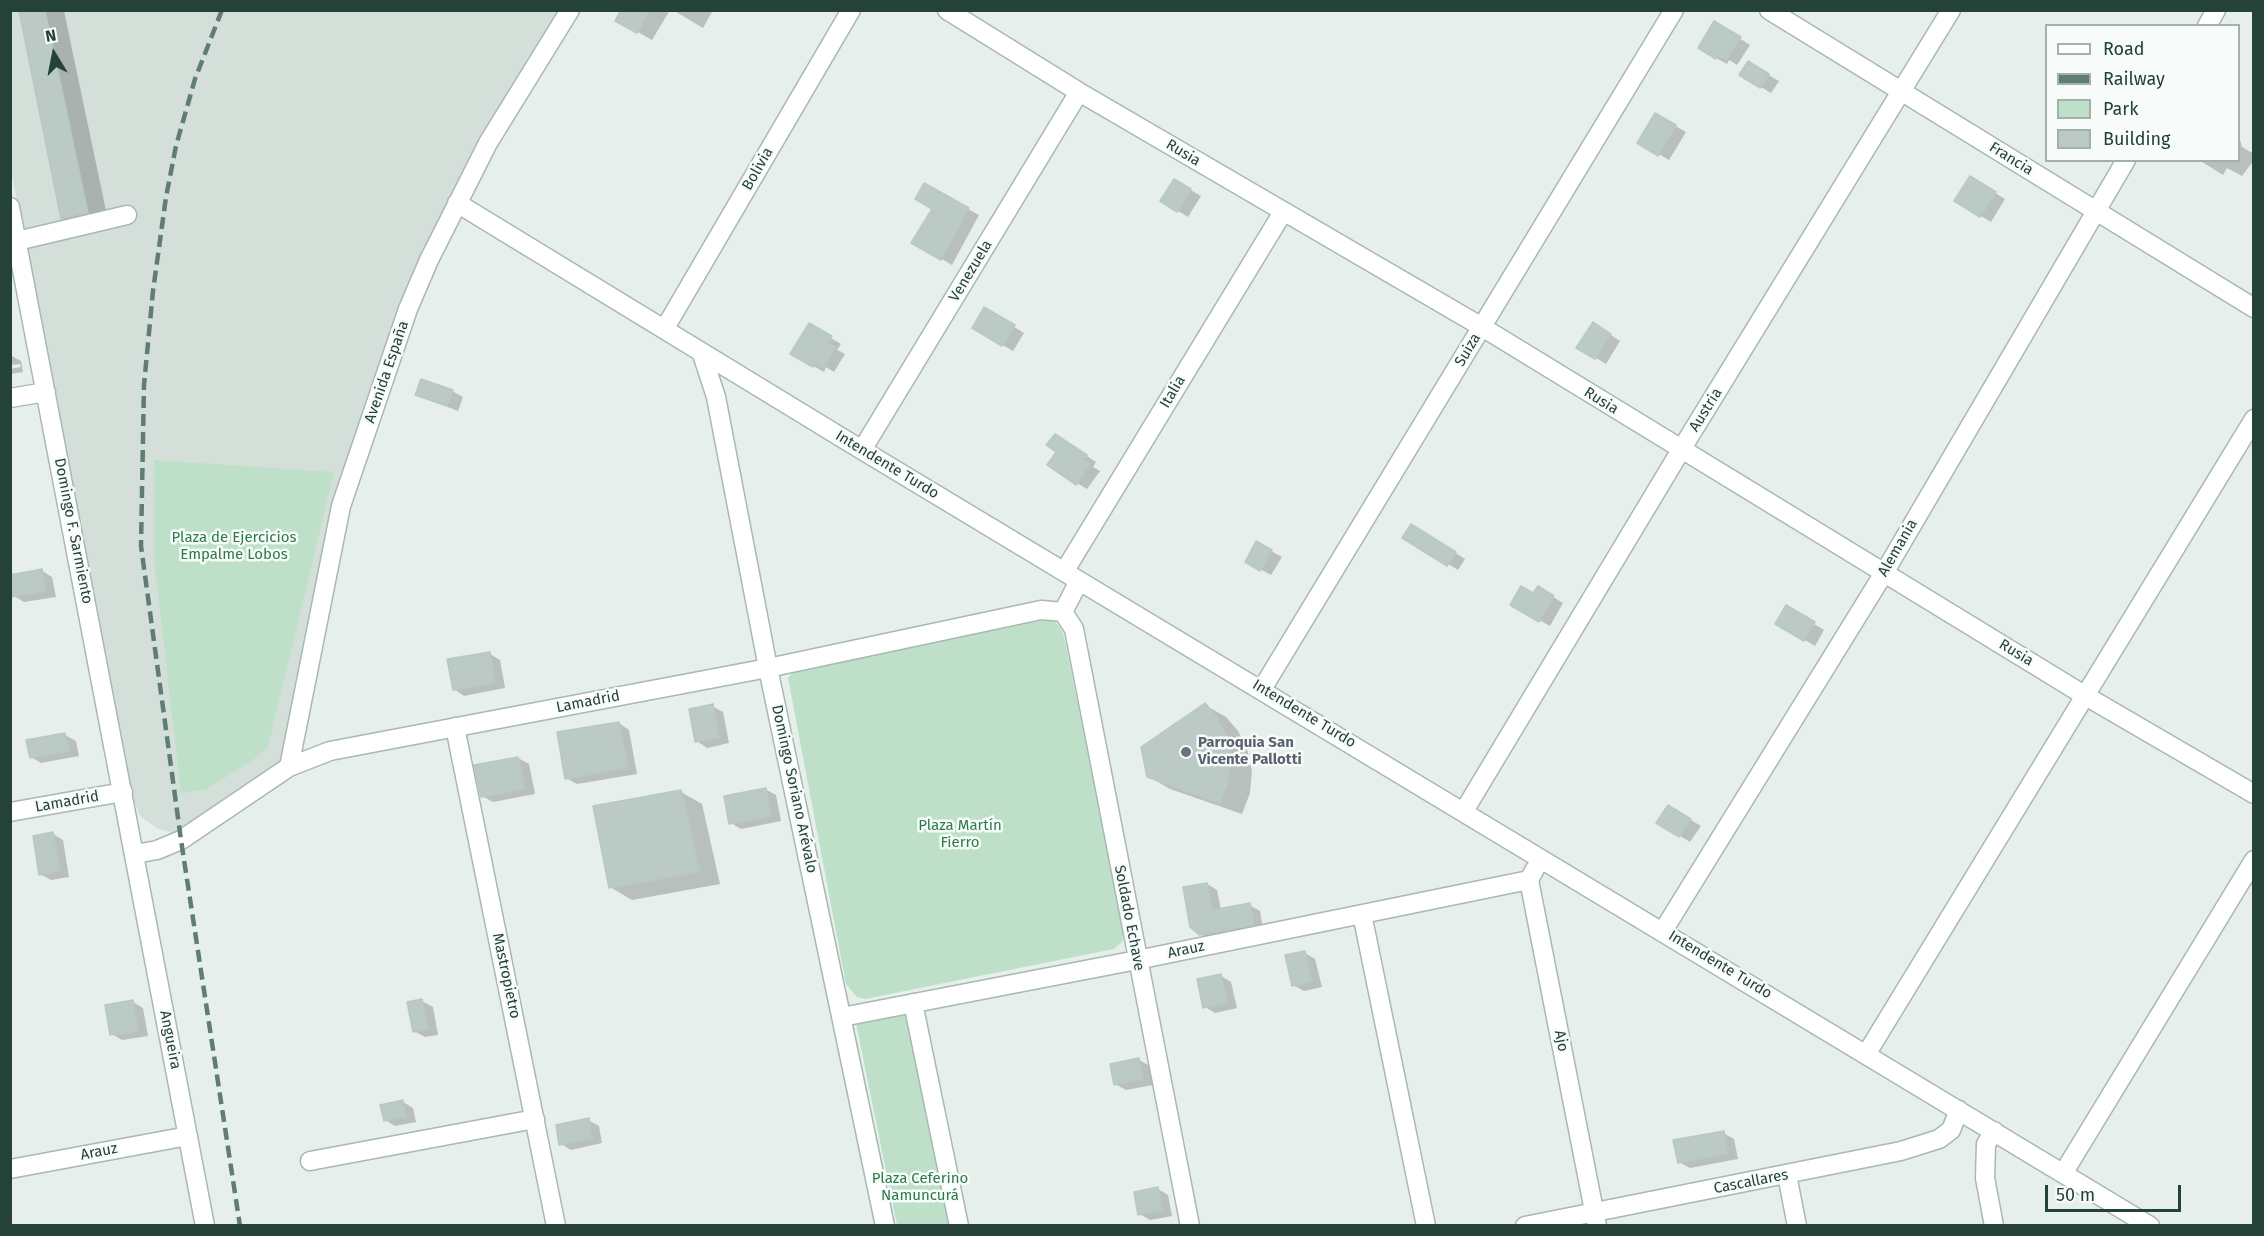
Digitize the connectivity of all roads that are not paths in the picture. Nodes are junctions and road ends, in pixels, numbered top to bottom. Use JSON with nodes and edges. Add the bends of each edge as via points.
{"nodes":[{"id":1,"x":570,"y":10,"type":"edge"},
{"id":2,"x":851,"y":10,"type":"edge"},
{"id":3,"x":947,"y":10,"type":"edge"},
{"id":4,"x":1674,"y":10,"type":"edge"},
{"id":5,"x":1769,"y":10,"type":"edge"},
{"id":6,"x":1951,"y":10,"type":"edge"},
{"id":7,"x":2216,"y":10,"type":"edge"},
{"id":8,"x":2208,"y":24,"type":"edge"},
{"id":9,"x":1079,"y":92,"type":"junction"},
{"id":10,"x":1902,"y":92,"type":"junction"},
{"id":11,"x":2125,"y":162,"type":"edge"},
{"id":12,"x":457,"y":203,"type":"junction"},
{"id":13,"x":10,"y":207,"type":"edge"},
{"id":14,"x":2095,"y":211,"type":"junction"},
{"id":15,"x":1283,"y":212,"type":"junction"},
{"id":16,"x":128,"y":215,"type":"dead end"},
{"id":17,"x":18,"y":241,"type":"junction"},
{"id":18,"x":2253,"y":308,"type":"edge"},
{"id":19,"x":1482,"y":327,"type":"junction"},
{"id":20,"x":665,"y":328,"type":"junction"},
{"id":21,"x":702,"y":354,"type":"junction"},
{"id":22,"x":46,"y":392,"type":"junction"},
{"id":23,"x":10,"y":398,"type":"edge"},
{"id":24,"x":2253,"y":419,"type":"edge"},
{"id":25,"x":862,"y":450,"type":"junction"},
{"id":26,"x":1681,"y":450,"type":"junction"},
{"id":27,"x":1884,"y":573,"type":"junction"},
{"id":28,"x":1071,"y":576,"type":"junction"},
{"id":29,"x":1063,"y":612,"type":"junction"},
{"id":30,"x":768,"y":668,"type":"junction"},
{"id":31,"x":1262,"y":689,"type":"junction"},
{"id":32,"x":2084,"y":694,"type":"junction"},
{"id":33,"x":454,"y":727,"type":"junction"},
{"id":34,"x":289,"y":767,"type":"junction"},
{"id":35,"x":123,"y":792,"type":"junction"},
{"id":36,"x":2253,"y":794,"type":"edge"},
{"id":37,"x":1464,"y":811,"type":"junction"},
{"id":38,"x":10,"y":812,"type":"edge"},
{"id":39,"x":135,"y":854,"type":"junction"},
{"id":40,"x":1541,"y":860,"type":"junction"},
{"id":41,"x":2253,"y":860,"type":"edge"},
{"id":42,"x":1529,"y":880,"type":"junction"},
{"id":43,"x":1362,"y":914,"type":"junction"},
{"id":44,"x":1663,"y":931,"type":"junction"},
{"id":45,"x":1137,"y":960,"type":"junction"},
{"id":46,"x":913,"y":1003,"type":"junction"},
{"id":47,"x":842,"y":1017,"type":"junction"},
{"id":48,"x":1867,"y":1053,"type":"junction"},
{"id":49,"x":1959,"y":1110,"type":"junction"},
{"id":50,"x":535,"y":1119,"type":"junction"},
{"id":51,"x":1994,"y":1131,"type":"junction"},
{"id":52,"x":188,"y":1136,"type":"junction"},
{"id":53,"x":310,"y":1161,"type":"dead end"},
{"id":54,"x":10,"y":1169,"type":"edge"},
{"id":55,"x":2064,"y":1172,"type":"junction"},
{"id":56,"x":1787,"y":1174,"type":"junction"},
{"id":57,"x":1595,"y":1219,"type":"edge"},
{"id":58,"x":205,"y":1226,"type":"edge"},
{"id":59,"x":556,"y":1226,"type":"edge"},
{"id":60,"x":885,"y":1226,"type":"edge"},
{"id":61,"x":958,"y":1226,"type":"edge"},
{"id":62,"x":1190,"y":1226,"type":"edge"},
{"id":63,"x":1426,"y":1226,"type":"edge"},
{"id":64,"x":1525,"y":1226,"type":"edge"},
{"id":65,"x":1797,"y":1226,"type":"edge"},
{"id":66,"x":1994,"y":1226,"type":"edge"},
{"id":67,"x":2150,"y":1226,"type":"edge"}],
"edges":[{"from":1,"to":12,"type":"street","name":"Avenida España","via":[[488,143]]},
{"from":2,"to":20,"type":"street","name":"Bolivia"},
{"from":3,"to":9,"type":"street","name":"Rusia"},
{"from":4,"to":19,"type":"street","name":"Suiza"},
{"from":5,"to":10,"type":"street","name":"Francia"},
{"from":6,"to":10,"type":"street","name":"Austria"},
{"from":7,"to":8,"type":"street"},
{"from":9,"to":15,"type":"street","name":"Rusia"},
{"from":9,"to":25,"type":"street","name":"Venezuela"},
{"from":10,"to":14,"type":"street","name":"Francia"},
{"from":10,"to":26,"type":"street","name":"Austria"},
{"from":11,"to":14,"type":"street","name":"Alemania"},
{"from":12,"to":20,"type":"street","name":"Intendente Turdo"},
{"from":12,"to":34,"type":"street","name":"Avenida España","via":[[408,309],[341,506]]},
{"from":13,"to":17,"type":"street","name":"Domingo F. Sarmiento"},
{"from":14,"to":18,"type":"street","name":"Francia"},
{"from":14,"to":27,"type":"street","name":"Alemania"},
{"from":15,"to":19,"type":"street","name":"Rusia"},
{"from":15,"to":28,"type":"street","name":"Italia"},
{"from":16,"to":17,"type":"street"},
{"from":17,"to":22,"type":"street","name":"Domingo F. Sarmiento"},
{"from":19,"to":26,"type":"street","name":"Rusia"},
{"from":19,"to":31,"type":"street","name":"Suiza"},
{"from":20,"to":21,"type":"street","name":"Intendente Turdo"},
{"from":21,"to":25,"type":"street","name":"Intendente Turdo"},
{"from":21,"to":30,"type":"street","name":"Domingo Soriano Arévalo","via":[[716,397]]},
{"from":22,"to":23,"type":"street"},
{"from":22,"to":35,"type":"street","name":"Domingo F. Sarmiento"},
{"from":24,"to":32,"type":"street"},
{"from":25,"to":28,"type":"street","name":"Intendente Turdo"},
{"from":26,"to":27,"type":"street","name":"Rusia"},
{"from":26,"to":37,"type":"street","name":"Austria"},
{"from":27,"to":32,"type":"street","name":"Rusia"},
{"from":27,"to":44,"type":"street","name":"Alemania"},
{"from":28,"to":29,"type":"street","name":"Italia"},
{"from":28,"to":31,"type":"street","name":"Intendente Turdo"},
{"from":29,"to":30,"type":"street","name":"Lamadrid","via":[[1041,610]]},
{"from":29,"to":45,"type":"street","name":"Soldado Echave","via":[[1074,629]]},
{"from":30,"to":33,"type":"street","name":"Lamadrid"},
{"from":30,"to":47,"type":"street","name":"Domingo Soriano Arévalo"},
{"from":31,"to":37,"type":"street","name":"Intendente Turdo"},
{"from":32,"to":36,"type":"street","name":"Rusia"},
{"from":32,"to":48,"type":"street"},
{"from":33,"to":34,"type":"street","name":"Lamadrid","via":[[330,752]]},
{"from":33,"to":50,"type":"street","name":"Mastropietro"},
{"from":34,"to":39,"type":"street","name":"Lamadrid","via":[[181,840]]},
{"from":35,"to":38,"type":"street","name":"Lamadrid"},
{"from":35,"to":39,"type":"street","name":"Domingo F. Sarmiento"},
{"from":37,"to":40,"type":"street","name":"Intendente Turdo"},
{"from":39,"to":52,"type":"street","name":"Angueira"},
{"from":40,"to":42,"type":"street"},
{"from":40,"to":44,"type":"street","name":"Intendente Turdo"},
{"from":41,"to":55,"type":"street"},
{"from":42,"to":43,"type":"street","name":"Arauz"},
{"from":42,"to":57,"type":"street","name":"Ajo"},
{"from":43,"to":45,"type":"street","name":"Arauz"},
{"from":43,"to":63,"type":"street"},
{"from":44,"to":48,"type":"street","name":"Intendente Turdo"},
{"from":45,"to":46,"type":"street","name":"Arauz"},
{"from":45,"to":62,"type":"street","name":"Soldado Echave"},
{"from":46,"to":47,"type":"street","name":"Arauz"},
{"from":46,"to":61,"type":"street"},
{"from":47,"to":60,"type":"street","name":"Domingo Soriano Arévalo"},
{"from":48,"to":49,"type":"street","name":"Intendente Turdo"},
{"from":49,"to":51,"type":"street","name":"Intendente Turdo"},
{"from":49,"to":56,"type":"street","name":"Cascallares","via":[[1951,1130],[1939,1139],[1901,1151]]},
{"from":50,"to":53,"type":"street"},
{"from":50,"to":59,"type":"street","name":"Mastropietro"},
{"from":51,"to":55,"type":"street","name":"Intendente Turdo"},
{"from":51,"to":66,"type":"street","via":[[1986,1144],[1985,1178]]},
{"from":52,"to":54,"type":"street","name":"Arauz"},
{"from":52,"to":58,"type":"street","name":"Angueira"},
{"from":55,"to":67,"type":"street","name":"Intendente Turdo"},
{"from":56,"to":57,"type":"street","name":"Cascallares"},
{"from":56,"to":65,"type":"street"},
{"from":57,"to":64,"type":"street","name":"Cascallares"}]}
